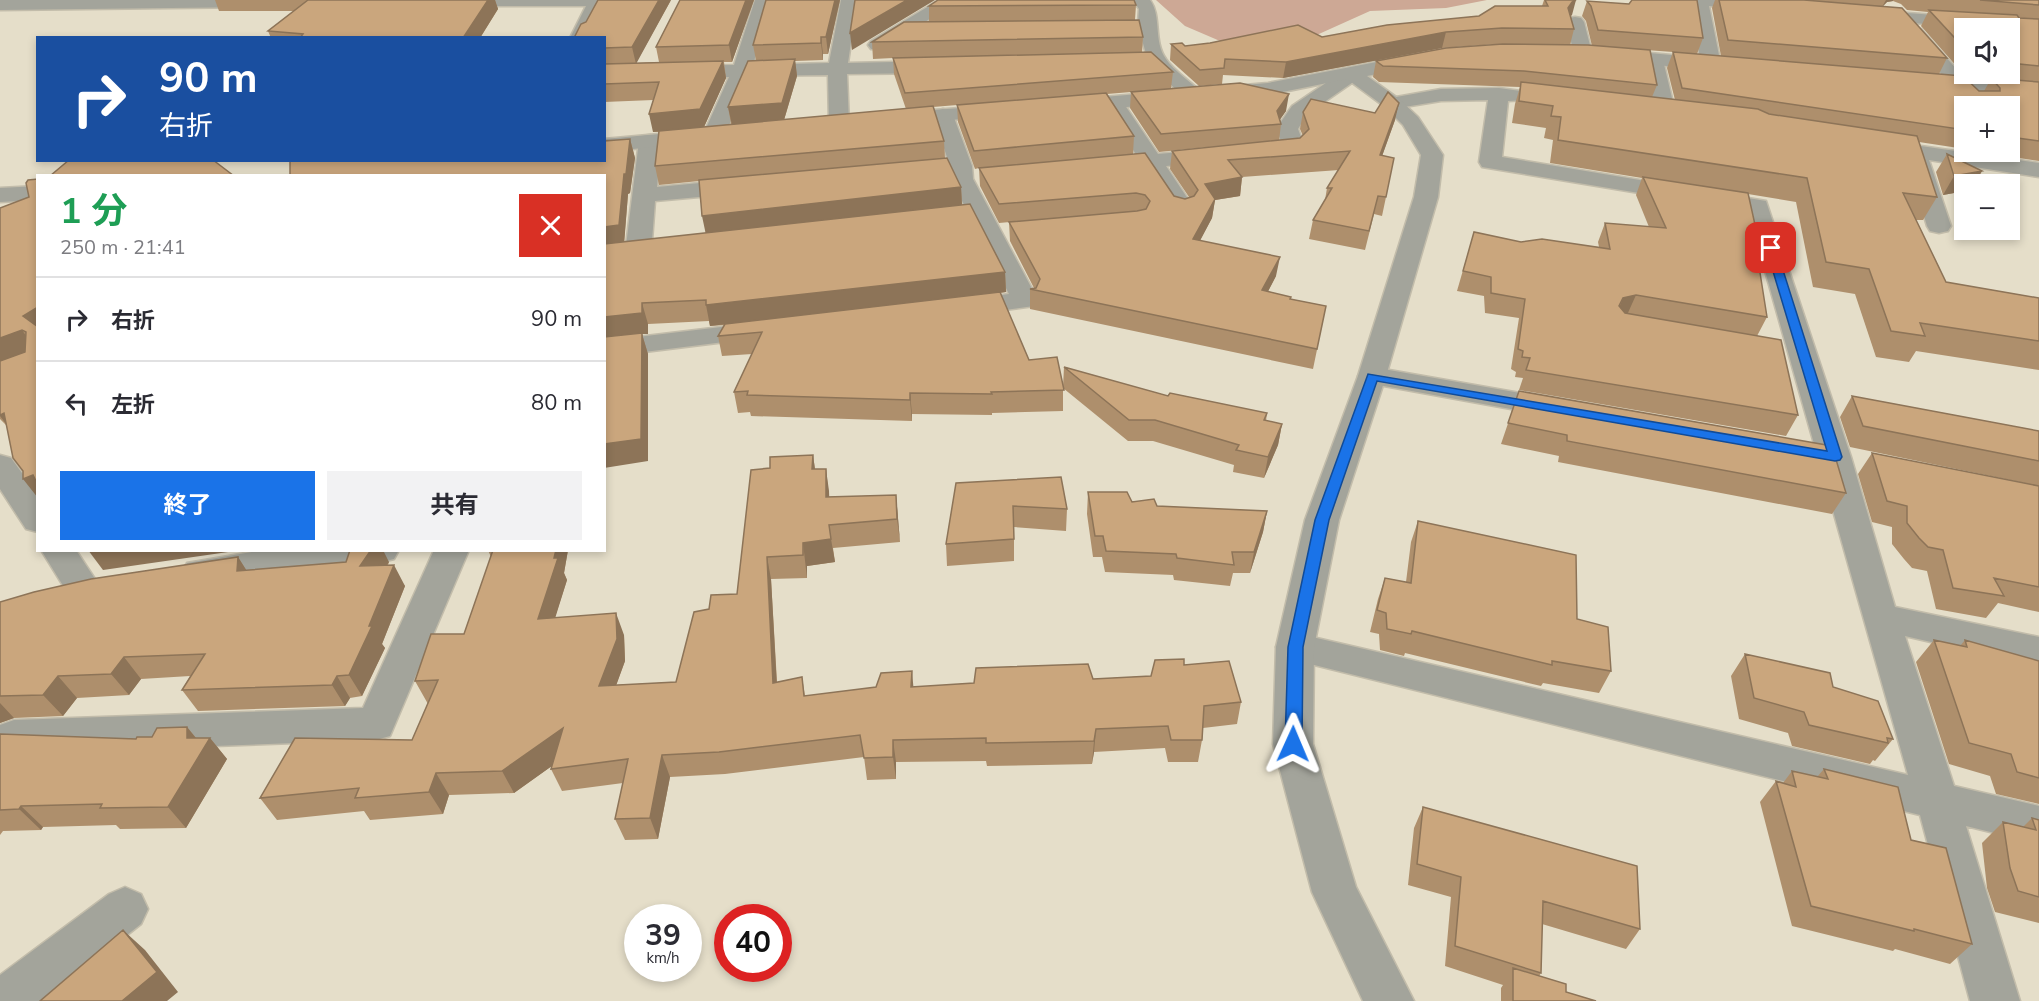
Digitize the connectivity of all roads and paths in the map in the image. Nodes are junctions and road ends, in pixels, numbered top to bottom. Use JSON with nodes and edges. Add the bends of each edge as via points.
{"nodes":[{"id":1,"x":763,"y":0,"type":"edge"},
{"id":2,"x":849,"y":0,"type":"edge"},
{"id":3,"x":951,"y":0,"type":"edge"},
{"id":4,"x":1142,"y":0,"type":"edge"},
{"id":5,"x":1699,"y":0,"type":"edge"},
{"id":6,"x":1886,"y":0,"type":"edge"},
{"id":7,"x":247,"y":1,"type":"edge"},
{"id":8,"x":278,"y":2,"type":"dead end"},
{"id":9,"x":436,"y":2,"type":"edge"},
{"id":10,"x":0,"y":4,"type":"edge"},
{"id":11,"x":1782,"y":7,"type":"edge"},
{"id":12,"x":1854,"y":14,"type":"edge"},
{"id":13,"x":1901,"y":18,"type":"junction"},
{"id":14,"x":1575,"y":22,"type":"edge"},
{"id":15,"x":1079,"y":28,"type":"edge"},
{"id":16,"x":1147,"y":28,"type":"junction"},
{"id":17,"x":2039,"y":28,"type":"edge"},
{"id":18,"x":933,"y":30,"type":"edge"},
{"id":19,"x":900,"y":31,"type":"junction"},
{"id":20,"x":580,"y":36,"type":"edge"},
{"id":21,"x":654,"y":52,"type":"dead end"},
{"id":22,"x":1442,"y":56,"type":"edge"},
{"id":23,"x":1156,"y":60,"type":"junction"},
{"id":24,"x":1654,"y":60,"type":"junction"},
{"id":25,"x":1132,"y":61,"type":"edge"},
{"id":26,"x":1711,"y":64,"type":"junction"},
{"id":27,"x":955,"y":66,"type":"edge"},
{"id":28,"x":1734,"y":66,"type":"edge"},
{"id":29,"x":837,"y":70,"type":"junction"},
{"id":30,"x":741,"y":72,"type":"junction"},
{"id":31,"x":643,"y":73,"type":"junction"},
{"id":32,"x":606,"y":74,"type":"edge"},
{"id":33,"x":1352,"y":74,"type":"junction"},
{"id":34,"x":1910,"y":80,"type":"edge"},
{"id":35,"x":1954,"y":81,"type":"edge"},
{"id":36,"x":1954,"y":83,"type":"edge"},
{"id":37,"x":1957,"y":84,"type":"edge"},
{"id":38,"x":1966,"y":84,"type":"edge"},
{"id":39,"x":2039,"y":91,"type":"edge"},
{"id":40,"x":1499,"y":94,"type":"junction"},
{"id":41,"x":1194,"y":96,"type":"junction"},
{"id":42,"x":1969,"y":96,"type":"edge"},
{"id":43,"x":1534,"y":98,"type":"edge"},
{"id":44,"x":1113,"y":102,"type":"junction"},
{"id":45,"x":1392,"y":103,"type":"junction"},
{"id":46,"x":1045,"y":108,"type":"edge"},
{"id":47,"x":1641,"y":108,"type":"edge"},
{"id":48,"x":1022,"y":109,"type":"edge"},
{"id":49,"x":1665,"y":111,"type":"junction"},
{"id":50,"x":1688,"y":114,"type":"edge"},
{"id":51,"x":943,"y":115,"type":"junction"},
{"id":52,"x":838,"y":123,"type":"junction"},
{"id":53,"x":816,"y":125,"type":"edge"},
{"id":54,"x":737,"y":133,"type":"edge"},
{"id":55,"x":714,"y":135,"type":"junction"},
{"id":56,"x":650,"y":141,"type":"junction"},
{"id":57,"x":1860,"y":143,"type":"edge"},
{"id":58,"x":606,"y":146,"type":"edge"},
{"id":59,"x":2020,"y":150,"type":"edge"},
{"id":60,"x":1916,"y":152,"type":"junction"},
{"id":61,"x":1954,"y":158,"type":"edge"},
{"id":62,"x":1151,"y":160,"type":"junction"},
{"id":63,"x":1984,"y":162,"type":"edge"},
{"id":64,"x":1080,"y":167,"type":"edge"},
{"id":65,"x":938,"y":168,"type":"edge"},
{"id":66,"x":970,"y":174,"type":"junction"},
{"id":67,"x":761,"y":184,"type":"edge"},
{"id":68,"x":36,"y":193,"type":"edge"},
{"id":69,"x":0,"y":195,"type":"edge"},
{"id":70,"x":644,"y":195,"type":"junction"},
{"id":71,"x":1182,"y":208,"type":"edge"},
{"id":72,"x":1940,"y":226,"type":"dead end"},
{"id":73,"x":638,"y":253,"type":"edge"},
{"id":74,"x":932,"y":311,"type":"edge"},
{"id":75,"x":791,"y":327,"type":"edge"},
{"id":76,"x":606,"y":349,"type":"edge"},
{"id":77,"x":1372,"y":376,"type":"junction"},
{"id":78,"x":1592,"y":414,"type":"edge"},
{"id":79,"x":0,"y":465,"type":"edge"},
{"id":80,"x":36,"y":518,"type":"edge"},
{"id":81,"x":58,"y":552,"type":"edge"},
{"id":82,"x":342,"y":552,"type":"edge"},
{"id":83,"x":451,"y":552,"type":"edge"},
{"id":84,"x":283,"y":555,"type":"edge"},
{"id":85,"x":165,"y":577,"type":"edge"},
{"id":86,"x":118,"y":583,"type":"edge"},
{"id":87,"x":1880,"y":616,"type":"junction"},
{"id":88,"x":1296,"y":647,"type":"junction"},
{"id":89,"x":2039,"y":652,"type":"edge"},
{"id":90,"x":0,"y":746,"type":"edge"},
{"id":91,"x":1937,"y":800,"type":"junction"},
{"id":92,"x":2039,"y":825,"type":"edge"},
{"id":93,"x":125,"y":909,"type":"dead end"},
{"id":94,"x":5,"y":1001,"type":"edge"},
{"id":95,"x":1389,"y":1001,"type":"edge"},
{"id":96,"x":1995,"y":1001,"type":"edge"}],
"edges":[{"from":1,"to":30,"type":"street"},
{"from":2,"to":29,"type":"street"},
{"from":3,"to":19,"type":"street"},
{"from":4,"to":16,"type":"street","via":[[1148,9]]},
{"from":5,"to":11,"type":"street"},
{"from":5,"to":26,"type":"street"},
{"from":6,"to":13,"type":"street"},
{"from":7,"to":8,"type":"street"},
{"from":7,"to":10,"type":"street"},
{"from":9,"to":20,"type":"street","via":[[596,4]]},
{"from":12,"to":13,"type":"street"},
{"from":13,"to":17,"type":"street"},
{"from":13,"to":35,"type":"street"},
{"from":14,"to":24,"type":"street","via":[[1574,53]]},
{"from":15,"to":16,"type":"street"},
{"from":16,"to":23,"type":"street"},
{"from":18,"to":19,"type":"street"},
{"from":19,"to":29,"type":"street"},
{"from":21,"to":31,"type":"street"},
{"from":22,"to":33,"type":"street"},
{"from":23,"to":25,"type":"street"},
{"from":23,"to":41,"type":"street"},
{"from":24,"to":26,"type":"street"},
{"from":24,"to":49,"type":"street"},
{"from":26,"to":28,"type":"street"},
{"from":27,"to":29,"type":"street"},
{"from":29,"to":30,"type":"street"},
{"from":29,"to":52,"type":"street"},
{"from":30,"to":31,"type":"street"},
{"from":30,"to":55,"type":"street"},
{"from":31,"to":32,"type":"street"},
{"from":33,"to":41,"type":"street","via":[[1268,89]]},
{"from":33,"to":45,"type":"street"},
{"from":33,"to":62,"type":"street","via":[[1299,110],[1287,129],[1293,145],[1289,148]]},
{"from":34,"to":36,"type":"street"},
{"from":37,"to":42,"type":"street"},
{"from":38,"to":39,"type":"street"},
{"from":40,"to":43,"type":"street"},
{"from":40,"to":45,"type":"street","via":[[1429,94]]},
{"from":40,"to":87,"type":"street","via":[[1490,162],[1758,206],[1792,353],[1835,457]]},
{"from":41,"to":44,"type":"street"},
{"from":44,"to":46,"type":"street"},
{"from":44,"to":62,"type":"street"},
{"from":45,"to":77,"type":"street","via":[[1411,121],[1432,155],[1426,197]]},
{"from":47,"to":49,"type":"street"},
{"from":48,"to":51,"type":"street"},
{"from":49,"to":50,"type":"street"},
{"from":51,"to":52,"type":"street"},
{"from":51,"to":66,"type":"street"},
{"from":52,"to":53,"type":"street"},
{"from":54,"to":55,"type":"street"},
{"from":55,"to":56,"type":"street"},
{"from":56,"to":58,"type":"street"},
{"from":56,"to":70,"type":"street"},
{"from":57,"to":60,"type":"street"},
{"from":59,"to":63,"type":"street","via":[[2039,170]]},
{"from":60,"to":61,"type":"street"},
{"from":60,"to":72,"type":"street"},
{"from":62,"to":64,"type":"street"},
{"from":62,"to":71,"type":"street"},
{"from":65,"to":66,"type":"street"},
{"from":66,"to":74,"type":"street","via":[[984,223],[1025,300]]},
{"from":67,"to":70,"type":"street"},
{"from":68,"to":69,"type":"street"},
{"from":70,"to":73,"type":"street"},
{"from":75,"to":76,"type":"street"},
{"from":77,"to":78,"type":"street"},
{"from":77,"to":88,"type":"street","via":[[1322,520]]},
{"from":79,"to":80,"type":"street"},
{"from":81,"to":86,"type":"street","via":[[67,593]]},
{"from":82,"to":84,"type":"street"},
{"from":83,"to":90,"type":"street","via":[[376,724],[14,737]]},
{"from":84,"to":85,"type":"street"},
{"from":87,"to":89,"type":"street"},
{"from":87,"to":91,"type":"street"},
{"from":88,"to":91,"type":"street"},
{"from":88,"to":95,"type":"street","via":[[1293,744],[1335,892]]},
{"from":91,"to":92,"type":"street"},
{"from":91,"to":96,"type":"street"},
{"from":93,"to":94,"type":"street"}]}
